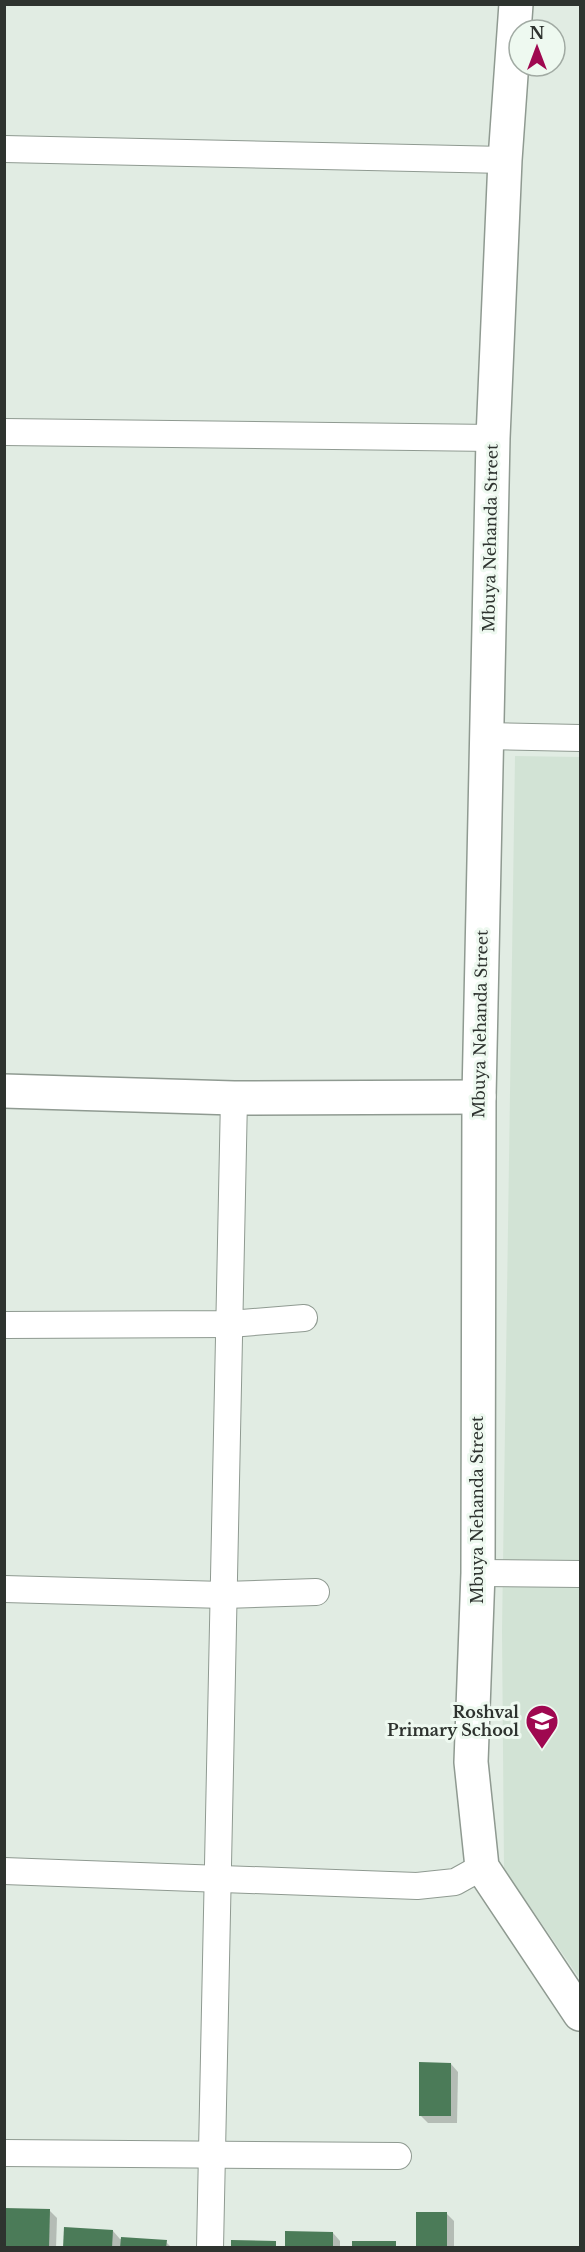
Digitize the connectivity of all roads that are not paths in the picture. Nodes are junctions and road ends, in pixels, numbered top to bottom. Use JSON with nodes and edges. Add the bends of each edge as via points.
{"nodes":[{"id":1,"x":516,"y":4,"type":"edge"},
{"id":2,"x":4,"y":149,"type":"edge"},
{"id":3,"x":505,"y":160,"type":"junction"},
{"id":4,"x":4,"y":432,"type":"edge"},
{"id":5,"x":493,"y":438,"type":"junction"},
{"id":6,"x":485,"y":736,"type":"junction"},
{"id":7,"x":580,"y":738,"type":"edge"},
{"id":8,"x":4,"y":1091,"type":"edge"},
{"id":9,"x":479,"y":1096,"type":"junction"},
{"id":10,"x":234,"y":1098,"type":"junction"},
{"id":11,"x":304,"y":1318,"type":"dead end"},
{"id":12,"x":230,"y":1324,"type":"junction"},
{"id":13,"x":4,"y":1326,"type":"edge"},
{"id":14,"x":478,"y":1573,"type":"junction"},
{"id":15,"x":580,"y":1574,"type":"edge"},
{"id":16,"x":4,"y":1589,"type":"edge"},
{"id":17,"x":316,"y":1592,"type":"dead end"},
{"id":18,"x":224,"y":1594,"type":"junction"},
{"id":19,"x":482,"y":1867,"type":"junction"},
{"id":20,"x":4,"y":1871,"type":"edge"},
{"id":21,"x":218,"y":1880,"type":"junction"},
{"id":22,"x":580,"y":2014,"type":"edge"},
{"id":23,"x":4,"y":2153,"type":"edge"},
{"id":24,"x":212,"y":2155,"type":"junction"},
{"id":25,"x":398,"y":2156,"type":"dead end"},
{"id":26,"x":210,"y":2247,"type":"edge"}],
"edges":[{"from":1,"to":3,"type":"street","name":"Mbuya Nehanda Street"},
{"from":2,"to":3,"type":"street"},
{"from":3,"to":5,"type":"street","name":"Mbuya Nehanda Street"},
{"from":4,"to":5,"type":"street"},
{"from":5,"to":6,"type":"street","name":"Mbuya Nehanda Street"},
{"from":6,"to":7,"type":"street"},
{"from":6,"to":9,"type":"street","name":"Mbuya Nehanda Street"},
{"from":8,"to":10,"type":"street"},
{"from":9,"to":10,"type":"street"},
{"from":9,"to":14,"type":"street","name":"Mbuya Nehanda Street"},
{"from":10,"to":12,"type":"street"},
{"from":11,"to":12,"type":"street"},
{"from":12,"to":13,"type":"street"},
{"from":12,"to":18,"type":"street"},
{"from":14,"to":15,"type":"street"},
{"from":14,"to":19,"type":"street","name":"Mbuya Nehanda Street","via":[[471,1762]]},
{"from":16,"to":18,"type":"street"},
{"from":17,"to":18,"type":"street"},
{"from":18,"to":21,"type":"street"},
{"from":19,"to":21,"type":"street","via":[[455,1882],[417,1886]]},
{"from":19,"to":22,"type":"street","name":"Mbuya Nehanda Street"},
{"from":20,"to":21,"type":"street"},
{"from":21,"to":24,"type":"street"},
{"from":23,"to":24,"type":"street"},
{"from":24,"to":25,"type":"street"},
{"from":24,"to":26,"type":"street"}]}
